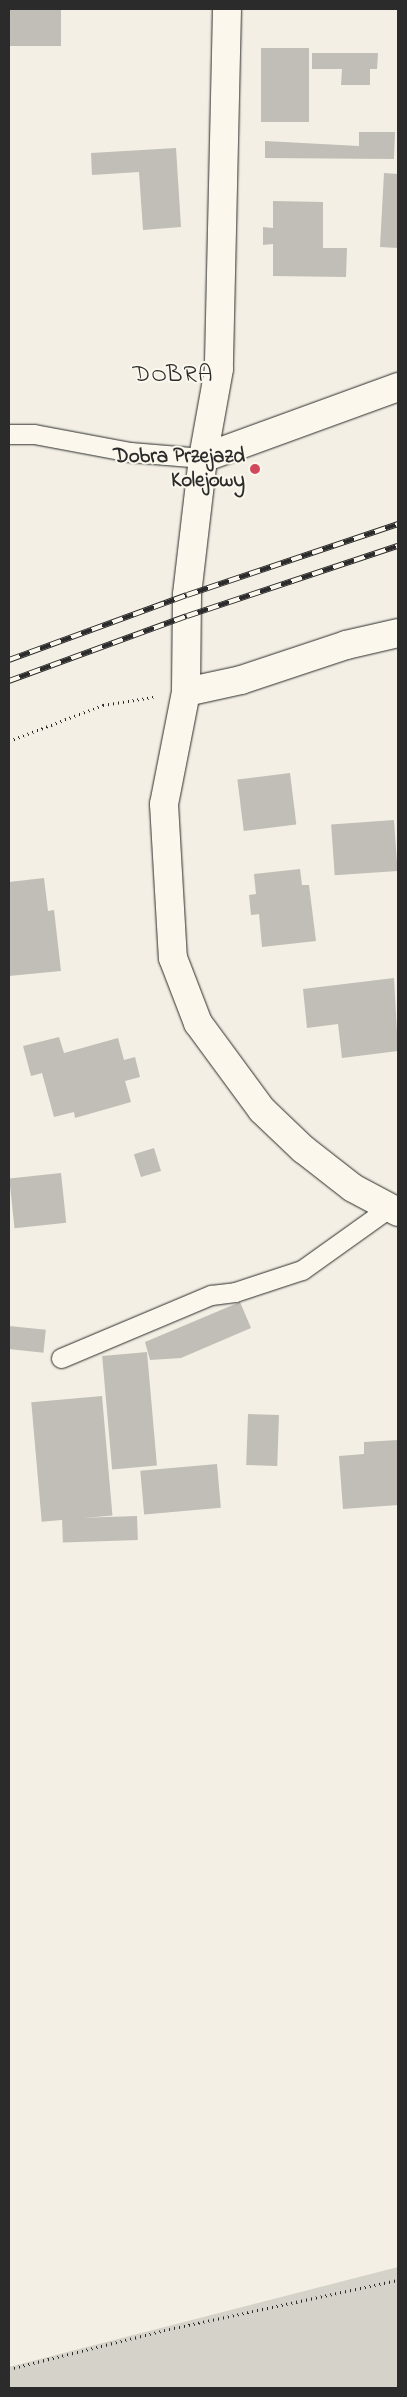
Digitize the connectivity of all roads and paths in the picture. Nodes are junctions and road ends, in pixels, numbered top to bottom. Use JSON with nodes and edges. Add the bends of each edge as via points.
{"nodes":[{"id":1,"x":227,"y":9,"type":"edge"},
{"id":2,"x":398,"y":387,"type":"edge"},
{"id":3,"x":9,"y":434,"type":"edge"},
{"id":4,"x":203,"y":458,"type":"junction"},
{"id":5,"x":398,"y":633,"type":"edge"},
{"id":6,"x":186,"y":692,"type":"junction"},
{"id":7,"x":9,"y":741,"type":"edge"},
{"id":8,"x":394,"y":1210,"type":"edge"},
{"id":9,"x":61,"y":1358,"type":"dead end"},
{"id":10,"x":398,"y":2280,"type":"edge"},
{"id":11,"x":9,"y":2370,"type":"edge"}],
"edges":[{"from":1,"to":4,"type":"street","via":[[219,369]]},
{"from":2,"to":4,"type":"street"},
{"from":3,"to":4,"type":"lane","via":[[34,434],[130,452]]},
{"from":4,"to":6,"type":"street","via":[[187,595]]},
{"from":5,"to":6,"type":"street","via":[[346,645],[241,680]]},
{"from":6,"to":7,"type":"path","via":[[103,705]]},
{"from":6,"to":8,"type":"street","via":[[164,804],[164,847],[173,958],[198,1023],[262,1110],[353,1188]]},
{"from":8,"to":9,"type":"lane","via":[[302,1270],[235,1292],[211,1295]]},
{"from":10,"to":11,"type":"path","via":[[174,2328]]}]}
